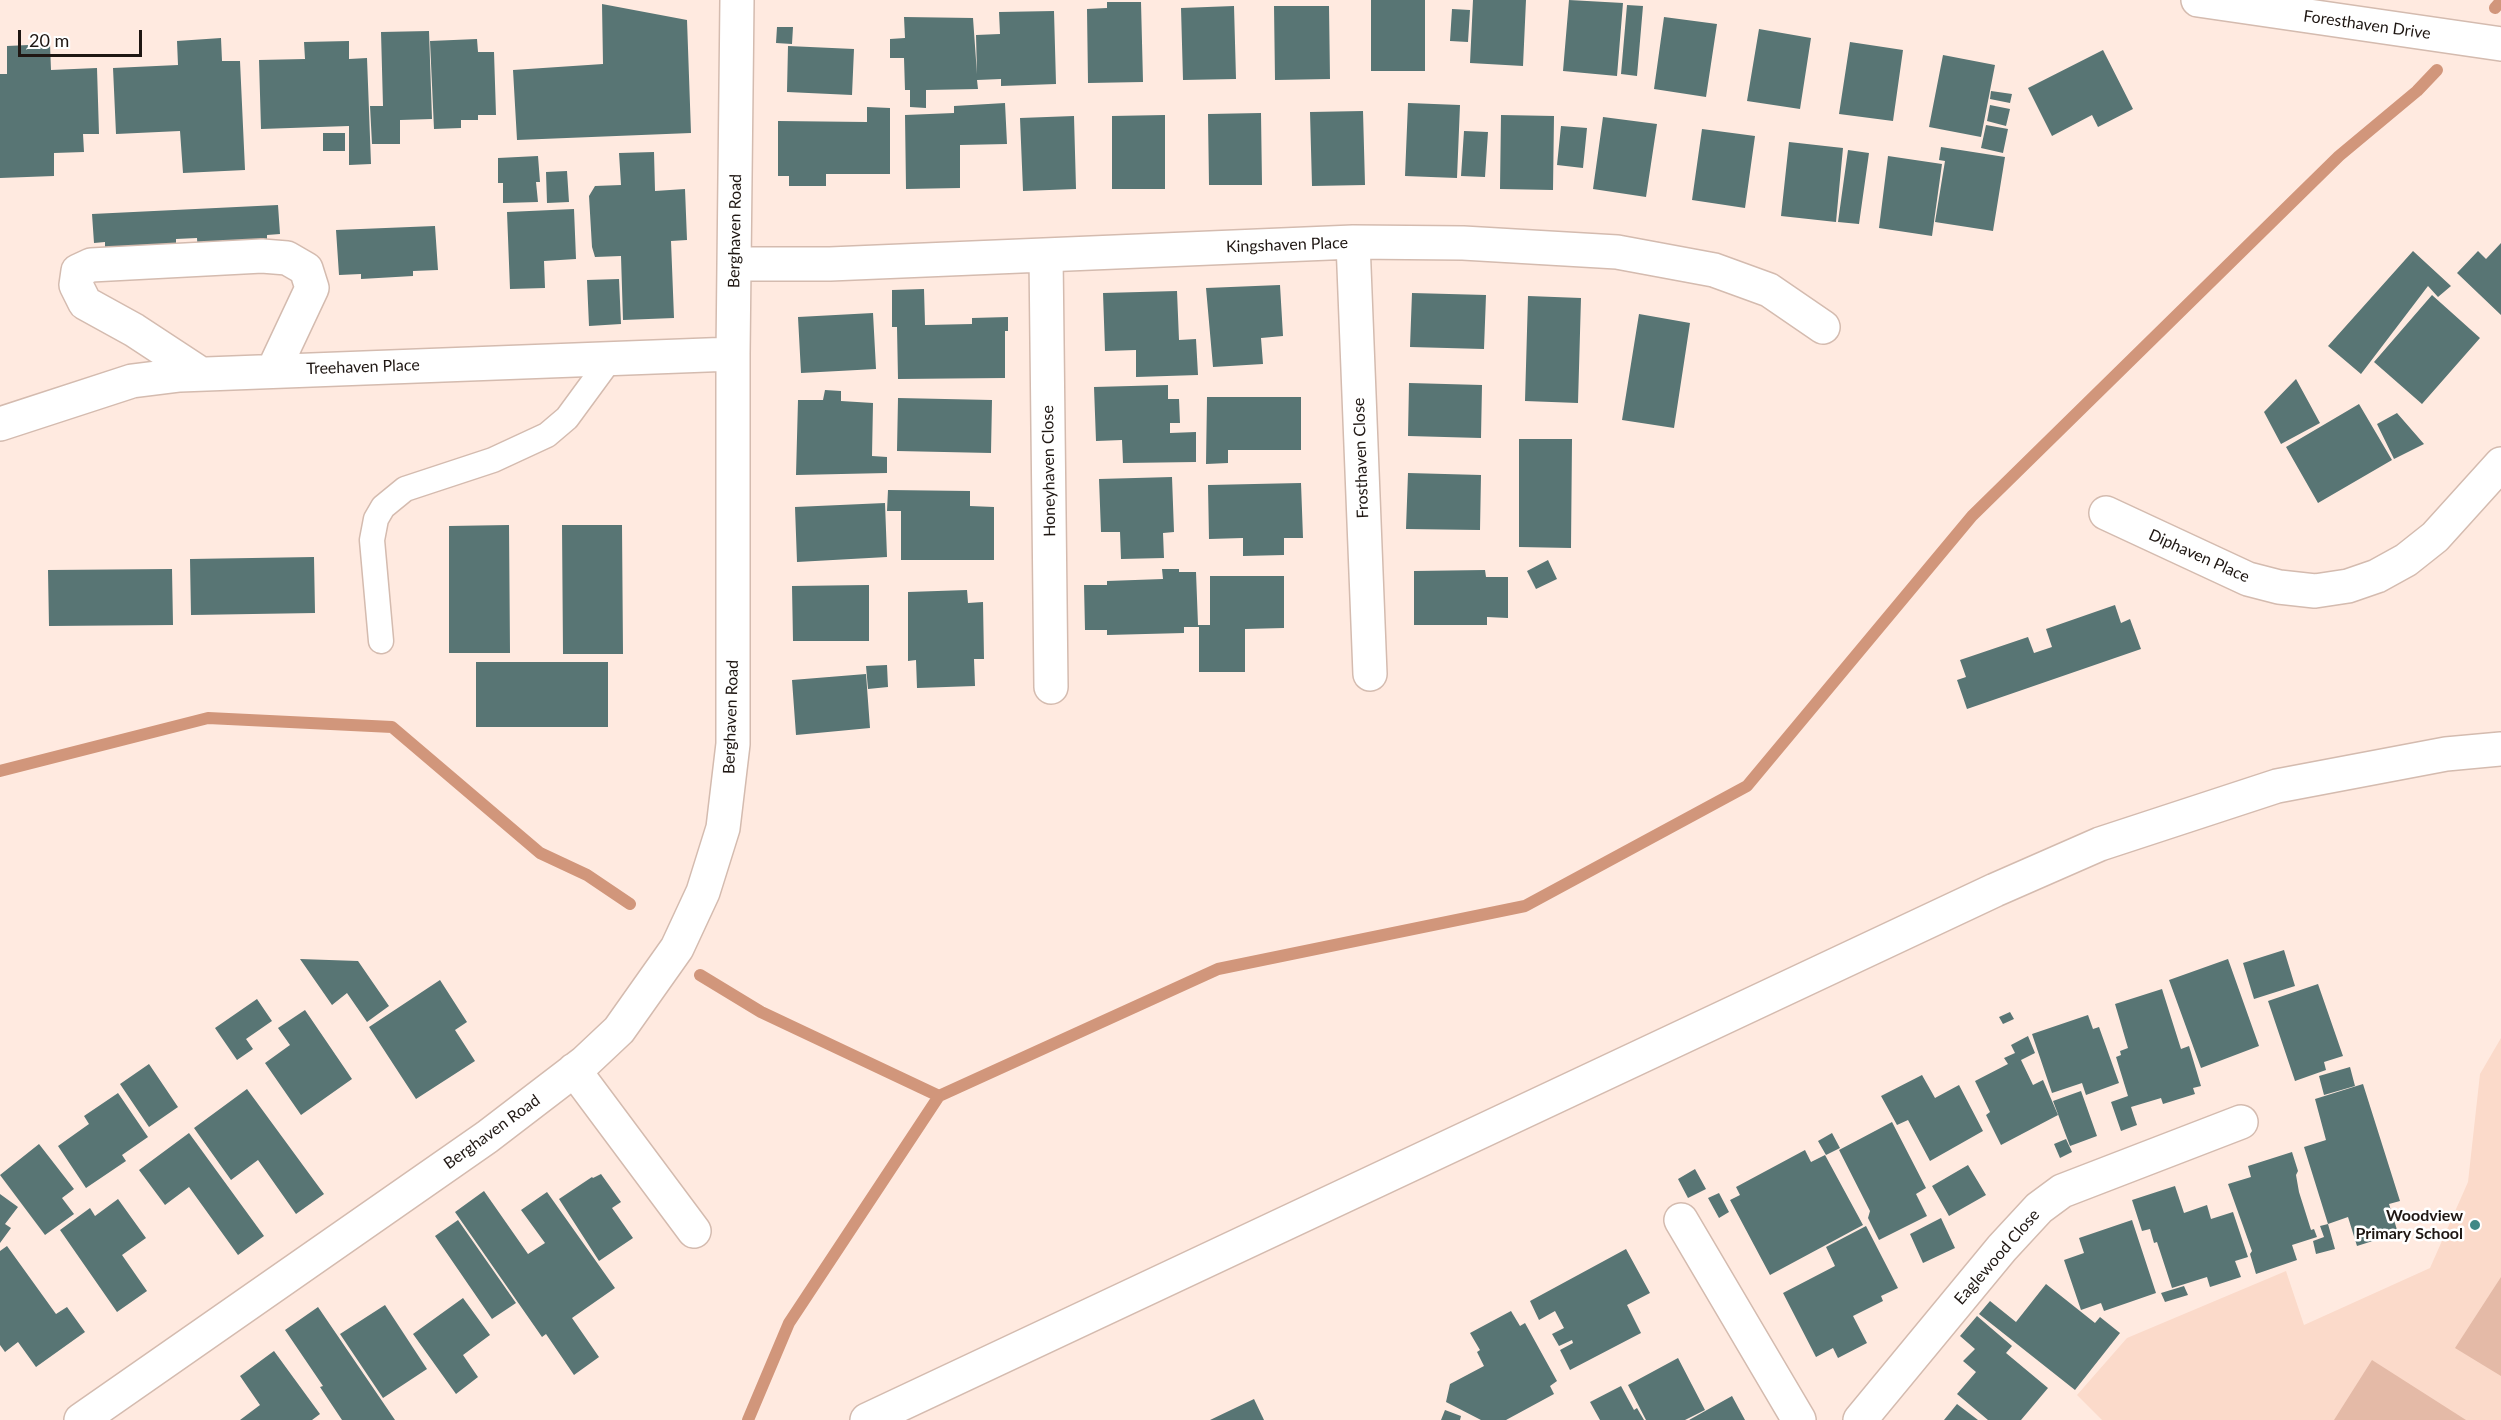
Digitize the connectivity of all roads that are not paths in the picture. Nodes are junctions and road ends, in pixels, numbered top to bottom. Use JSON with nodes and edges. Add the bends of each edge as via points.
{"nodes":[{"id":1,"x":737,"y":0,"type":"edge"},
{"id":2,"x":2198,"y":0,"type":"edge"},
{"id":3,"x":2275,"y":6,"type":"edge"},
{"id":4,"x":2501,"y":44,"type":"edge"},
{"id":5,"x":1353,"y":242,"type":"junction"},
{"id":6,"x":1046,"y":255,"type":"junction"},
{"id":7,"x":735,"y":264,"type":"junction"},
{"id":8,"x":1823,"y":327,"type":"dead end"},
{"id":9,"x":733,"y":354,"type":"junction"},
{"id":10,"x":611,"y":358,"type":"junction"},
{"id":11,"x":273,"y":371,"type":"junction"},
{"id":12,"x":201,"y":374,"type":"junction"},
{"id":13,"x":0,"y":424,"type":"edge"},
{"id":14,"x":2501,"y":464,"type":"edge"},
{"id":15,"x":2106,"y":513,"type":"dead end"},
{"id":16,"x":381,"y":640,"type":"dead end"},
{"id":17,"x":1370,"y":674,"type":"dead end"},
{"id":18,"x":1051,"y":687,"type":"dead end"},
{"id":19,"x":2501,"y":749,"type":"edge"},
{"id":20,"x":574,"y":1070,"type":"junction"},
{"id":21,"x":2241,"y":1122,"type":"dead end"},
{"id":22,"x":1681,"y":1220,"type":"dead end"},
{"id":23,"x":694,"y":1231,"type":"dead end"},
{"id":24,"x":81,"y":1420,"type":"edge"},
{"id":25,"x":867,"y":1420,"type":"edge"},
{"id":26,"x":1799,"y":1420,"type":"edge"},
{"id":27,"x":1860,"y":1420,"type":"edge"}],
"edges":[{"from":1,"to":7,"type":"street","name":"Berghaven Road"},
{"from":2,"to":3,"type":"street","name":"Foresthaven Drive"},
{"from":3,"to":4,"type":"street","name":"Foresthaven Drive"},
{"from":5,"to":6,"type":"street","name":"Kingshaven Place"},
{"from":5,"to":8,"type":"street","name":"Kingshaven Place","via":[[1463,243],[1617,252],[1714,270],[1769,290]]},
{"from":5,"to":17,"type":"street","name":"Frosthaven Close"},
{"from":6,"to":7,"type":"street","name":"Kingshaven Place"},
{"from":6,"to":18,"type":"street","name":"Honeyhaven Close"},
{"from":7,"to":9,"type":"street","name":"Berghaven Road"},
{"from":9,"to":10,"type":"street","name":"Treehaven Place"},
{"from":9,"to":20,"type":"street","name":"Berghaven Road","via":[[733,744],[723,828],[703,892],[677,948],[619,1030]]},
{"from":10,"to":11,"type":"street","name":"Treehaven Place"},
{"from":10,"to":16,"type":"lane","via":[[567,418],[547,435],[493,460],[405,489],[383,507],[372,540]]},
{"from":11,"to":12,"type":"street","name":"Treehaven Place"},
{"from":11,"to":12,"type":"street","via":[[312,288],[306,269],[287,258],[91,265],[78,271],[76,285],[85,303]]},
{"from":12,"to":13,"type":"street","name":"Treehaven Place","via":[[132,381]]},
{"from":14,"to":15,"type":"street","name":"Diphaven Place","via":[[2435,537],[2406,560],[2348,586],[2315,591],[2248,579]]},
{"from":19,"to":25,"type":"street","via":[[2446,754],[2277,786],[2100,844]]},
{"from":20,"to":23,"type":"street"},
{"from":20,"to":24,"type":"street","name":"Berghaven Road","via":[[487,1137]]},
{"from":21,"to":27,"type":"street","name":"Eaglewood Close","via":[[2062,1191],[2002,1248]]},
{"from":22,"to":26,"type":"street"}]}
